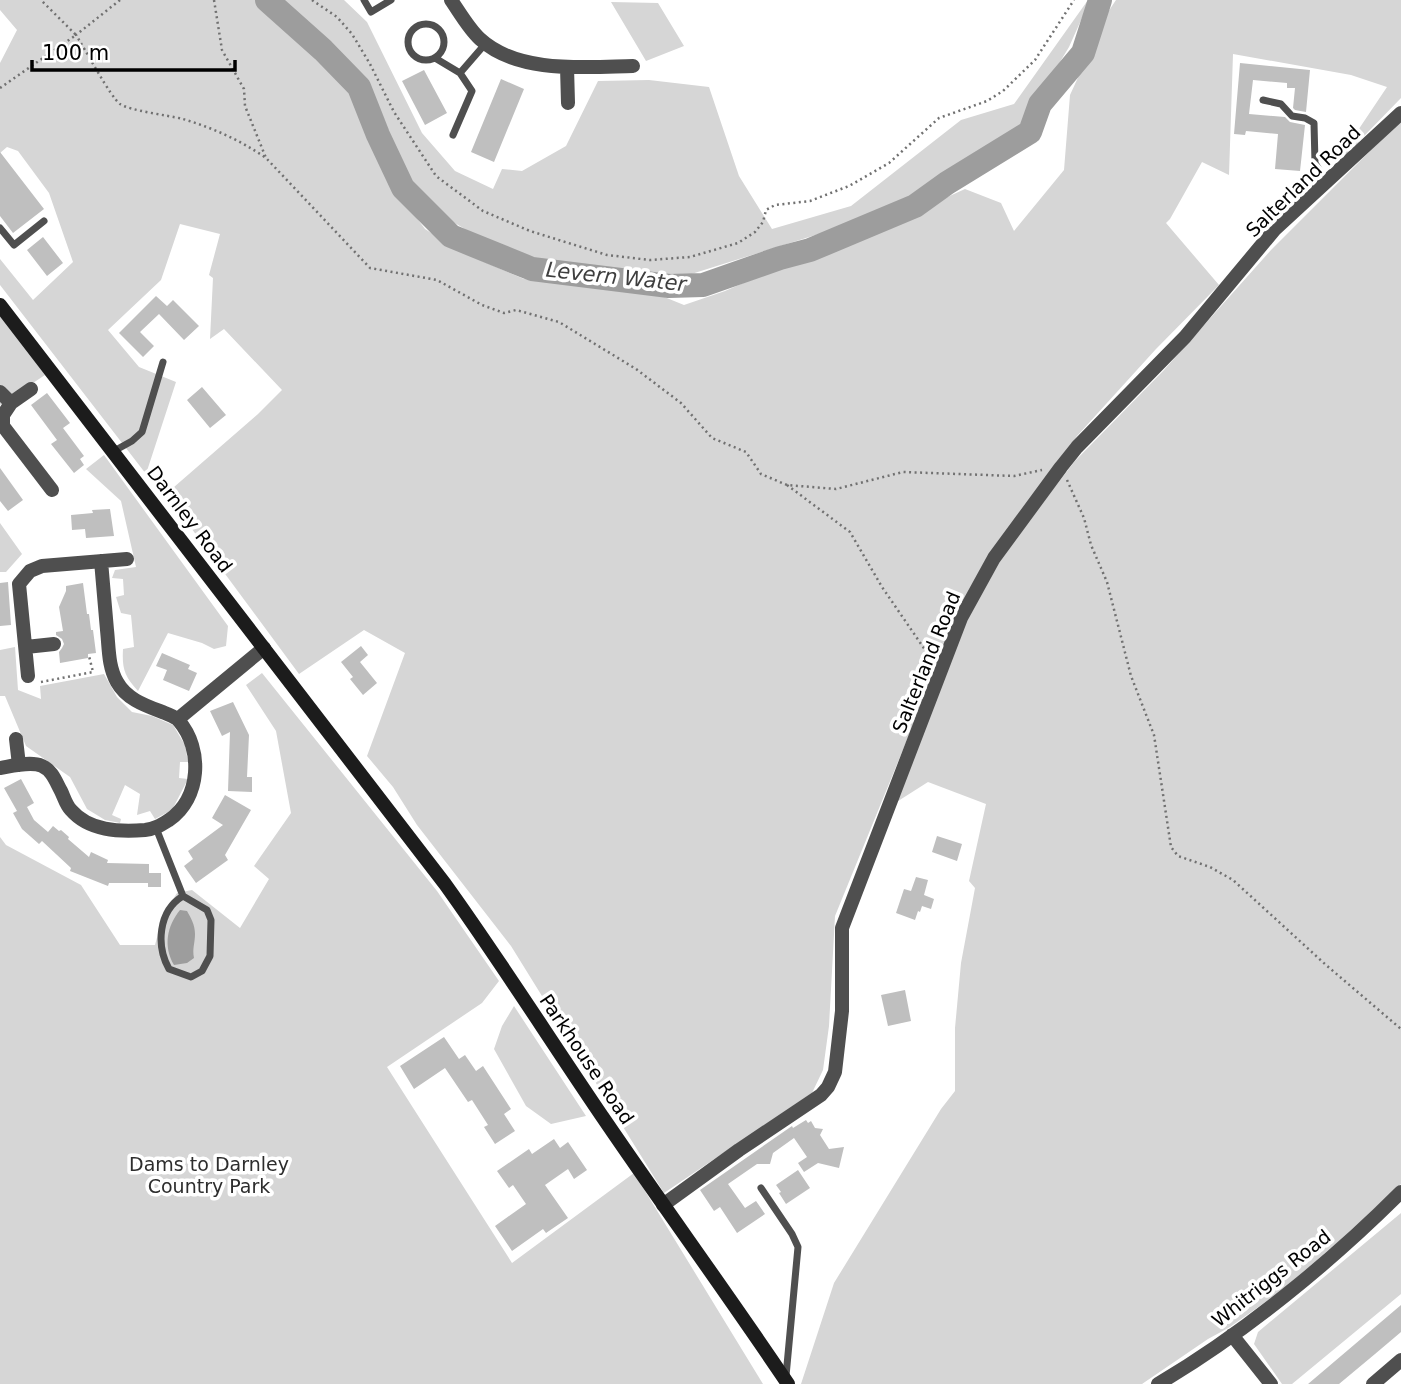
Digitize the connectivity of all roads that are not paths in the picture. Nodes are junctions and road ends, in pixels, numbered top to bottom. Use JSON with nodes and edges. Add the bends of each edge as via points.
{"nodes":[{"id":1,"x":364,"y":0,"type":"edge"},
{"id":2,"x":391,"y":0,"type":"edge"},
{"id":3,"x":451,"y":0,"type":"edge"},
{"id":4,"x":486,"y":43,"type":"junction"},
{"id":5,"x":435,"y":58,"type":"junction"},
{"id":6,"x":633,"y":66,"type":"dead end"},
{"id":7,"x":567,"y":67,"type":"junction"},
{"id":8,"x":460,"y":73,"type":"junction"},
{"id":9,"x":1263,"y":100,"type":"dead end"},
{"id":10,"x":568,"y":103,"type":"dead end"},
{"id":11,"x":1401,"y":113,"type":"edge"},
{"id":12,"x":453,"y":135,"type":"dead end"},
{"id":13,"x":1327,"y":182,"type":"junction"},
{"id":14,"x":44,"y":220,"type":"dead end"},
{"id":15,"x":0,"y":228,"type":"edge"},
{"id":16,"x":0,"y":305,"type":"edge"},
{"id":17,"x":163,"y":362,"type":"dead end"},
{"id":18,"x":31,"y":389,"type":"dead end"},
{"id":19,"x":5,"y":398,"type":"edge"},
{"id":20,"x":114,"y":451,"type":"junction"},
{"id":21,"x":52,"y":490,"type":"dead end"},
{"id":22,"x":127,"y":559,"type":"dead end"},
{"id":23,"x":101,"y":561,"type":"junction"},
{"id":24,"x":54,"y":643,"type":"dead end"},
{"id":25,"x":26,"y":647,"type":"junction"},
{"id":26,"x":264,"y":648,"type":"junction"},
{"id":27,"x":28,"y":676,"type":"road end"},
{"id":28,"x":178,"y":719,"type":"junction"},
{"id":29,"x":16,"y":739,"type":"dead end"},
{"id":30,"x":348,"y":758,"type":"joint"},
{"id":31,"x":19,"y":765,"type":"junction"},
{"id":32,"x":0,"y":768,"type":"edge"},
{"id":33,"x":156,"y":828,"type":"junction"},
{"id":34,"x":183,"y":896,"type":"junction"},
{"id":35,"x":761,"y":1188,"type":"dead end"},
{"id":36,"x":1401,"y":1192,"type":"edge"},
{"id":37,"x":663,"y":1205,"type":"junction"},
{"id":38,"x":1232,"y":1335,"type":"junction"},
{"id":39,"x":1401,"y":1360,"type":"edge"},
{"id":40,"x":787,"y":1382,"type":"edge"},
{"id":41,"x":1158,"y":1384,"type":"edge"},
{"id":42,"x":1271,"y":1384,"type":"edge"},
{"id":43,"x":1373,"y":1384,"type":"edge"}],
"edges":[{"from":1,"to":2,"type":"lane","via":[[372,12]]},
{"from":3,"to":4,"type":"street"},
{"from":4,"to":7,"type":"street","via":[[528,64]]},
{"from":4,"to":8,"type":"lane"},
{"from":5,"to":5,"type":"lane","via":[[442,49],[441,32],[432,24],[419,24],[408,38],[409,50],[423,60]]},
{"from":5,"to":8,"type":"lane"},
{"from":6,"to":7,"type":"street"},
{"from":7,"to":10,"type":"street"},
{"from":8,"to":12,"type":"lane","via":[[472,91]]},
{"from":9,"to":13,"type":"lane","via":[[1281,104],[1292,116],[1314,123],[1315,163]]},
{"from":11,"to":13,"type":"street","name":"Salterland Road"},
{"from":13,"to":37,"type":"street","name":"Salterland Road","via":[[1275,229],[1185,337],[1060,467],[994,558],[961,618],[842,928],[842,1011],[835,1072],[828,1087]]},
{"from":14,"to":15,"type":"lane","via":[[13,245]]},
{"from":16,"to":20,"type":"main road","name":"Darnley Road"},
{"from":17,"to":20,"type":"lane","via":[[142,432]]},
{"from":18,"to":19,"type":"street"},
{"from":19,"to":21,"type":"street","via":[[3,426]]},
{"from":20,"to":26,"type":"main road","name":"Darnley Road"},
{"from":22,"to":23,"type":"street"},
{"from":23,"to":25,"type":"street","via":[[30,571],[19,584]]},
{"from":23,"to":28,"type":"street","via":[[111,668],[118,685],[135,701]]},
{"from":24,"to":25,"type":"street"},
{"from":25,"to":27,"type":"street"},
{"from":26,"to":28,"type":"street"},
{"from":26,"to":30,"type":"main road","name":"Darnley Road"},
{"from":28,"to":33,"type":"street","via":[[191,743],[195,777],[183,808]]},
{"from":29,"to":31,"type":"street"},
{"from":30,"to":37,"type":"main road","name":"Parkhouse Road","via":[[483,937]]},
{"from":31,"to":32,"type":"street"},
{"from":31,"to":33,"type":"street","via":[[45,767],[70,809],[97,827],[119,831]]},
{"from":33,"to":34,"type":"lane"},
{"from":34,"to":34,"type":"lane","via":[[207,910],[211,920],[210,956],[202,971],[191,977],[169,969],[162,957],[165,916]]},
{"from":35,"to":40,"type":"lane","via":[[798,1247]]},
{"from":36,"to":38,"type":"street","name":"Whitriggs Road","via":[[1351,1240]]},
{"from":37,"to":40,"type":"main road","name":"Parkhouse Road"},
{"from":38,"to":41,"type":"street","name":"Whitriggs Road"},
{"from":38,"to":42,"type":"street"},
{"from":39,"to":43,"type":"street"}]}
